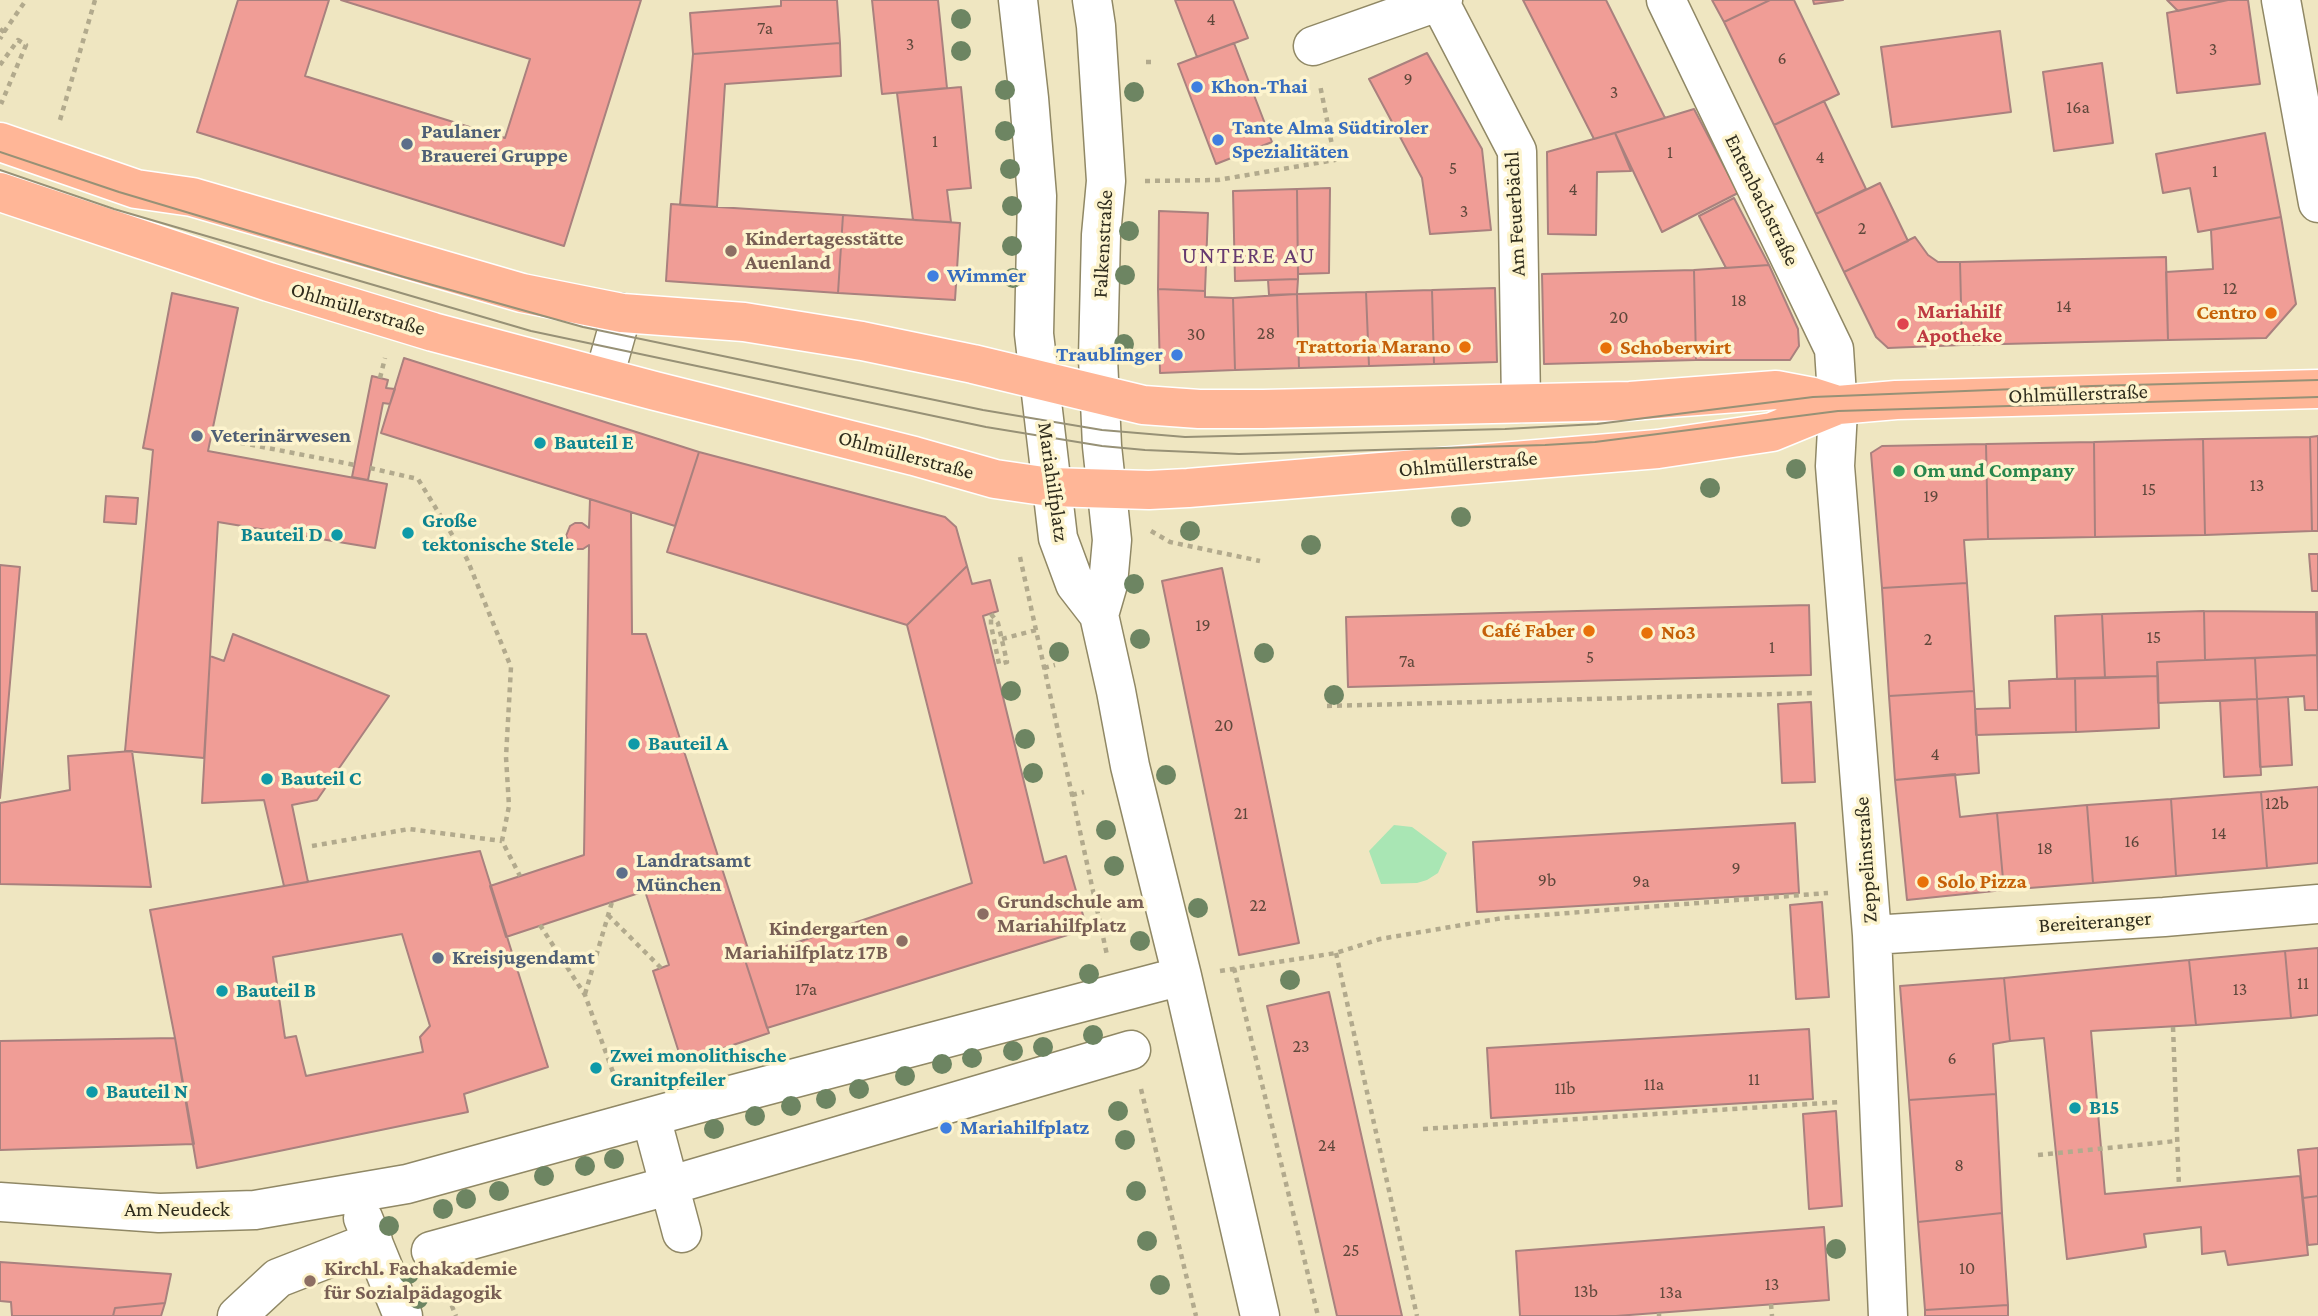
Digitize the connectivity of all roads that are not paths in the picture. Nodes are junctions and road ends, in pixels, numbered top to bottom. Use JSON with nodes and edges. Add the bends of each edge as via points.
{"nodes":[{"id":1,"x":1018,"y":0,"type":"edge"},
{"id":2,"x":1092,"y":0,"type":"edge"},
{"id":3,"x":1666,"y":0,"type":"edge"},
{"id":4,"x":2281,"y":0,"type":"edge"},
{"id":5,"x":1441,"y":1,"type":"edge"},
{"id":6,"x":1313,"y":46,"type":"road end"},
{"id":7,"x":1,"y":123,"type":"edge"},
{"id":8,"x":0,"y":192,"type":"edge"},
{"id":9,"x":2318,"y":203,"type":"edge"},
{"id":10,"x":622,"y":313,"type":"junction"},
{"id":11,"x":604,"y":377,"type":"junction"},
{"id":12,"x":1041,"y":381,"type":"junction"},
{"id":13,"x":2318,"y":389,"type":"edge"},
{"id":14,"x":1100,"y":395,"type":"junction"},
{"id":15,"x":1521,"y":403,"type":"junction"},
{"id":16,"x":1838,"y":405,"type":"junction"},
{"id":17,"x":1050,"y":487,"type":"junction"},
{"id":18,"x":1106,"y":488,"type":"junction"},
{"id":19,"x":1099,"y":615,"type":"junction"},
{"id":20,"x":2318,"y":904,"type":"edge"},
{"id":21,"x":1871,"y":935,"type":"junction"},
{"id":22,"x":1182,"y":976,"type":"junction"},
{"id":23,"x":1131,"y":1050,"type":"road end"},
{"id":24,"x":641,"y":1120,"type":"junction"},
{"id":25,"x":668,"y":1186,"type":"junction"},
{"id":26,"x":353,"y":1194,"type":"junction"},
{"id":27,"x":0,"y":1202,"type":"edge"},
{"id":28,"x":682,"y":1233,"type":"dead end"},
{"id":29,"x":373,"y":1241,"type":"junction"},
{"id":30,"x":431,"y":1251,"type":"dead end"},
{"id":31,"x":237,"y":1316,"type":"edge"},
{"id":32,"x":403,"y":1316,"type":"edge"},
{"id":33,"x":1260,"y":1316,"type":"edge"},
{"id":34,"x":1888,"y":1316,"type":"edge"}],
"edges":[{"from":1,"to":12,"type":"street","via":[[1037,195],[1034,322]]},
{"from":2,"to":14,"type":"street","name":"Falkenstraße","via":[[1106,181]]},
{"from":3,"to":16,"type":"street","name":"Entenbachstraße","via":[[1834,349]]},
{"from":4,"to":9,"type":"street"},
{"from":5,"to":6,"type":"street"},
{"from":5,"to":15,"type":"street","name":"Am Feuerbächl","via":[[1517,151]]},
{"from":7,"to":10,"type":"main road","name":"Ohlmüllerstraße","via":[[136,189],[192,197],[522,293]]},
{"from":8,"to":11,"type":"main road","name":"Ohlmüllerstraße","via":[[269,282]]},
{"from":10,"to":11,"type":"street"},
{"from":10,"to":12,"type":"main road","name":"Ohlmüllerstraße","via":[[744,323],[862,341]]},
{"from":11,"to":17,"type":"main road","name":"Ohlmüllerstraße","via":[[995,478]]},
{"from":12,"to":14,"type":"main road","name":"Ohlmüllerstraße"},
{"from":12,"to":17,"type":"street","name":"Mariahilfplatz"},
{"from":13,"to":16,"type":"main road","name":"Ohlmüllerstraße"},
{"from":14,"to":15,"type":"main road","name":"Ohlmüllerstraße","via":[[1143,405],[1199,409]]},
{"from":14,"to":18,"type":"street","name":"Falkenstraße"},
{"from":15,"to":16,"type":"main road","name":"Ohlmüllerstraße","via":[[1630,401],[1776,390]]},
{"from":16,"to":18,"type":"main road","name":"Ohlmüllerstraße","via":[[1772,432],[1658,449],[1188,488]]},
{"from":16,"to":21,"type":"street","name":"Zeppelinstraße","via":[[1835,466]]},
{"from":17,"to":18,"type":"main road","name":"Ohlmüllerstraße"},
{"from":17,"to":19,"type":"street","name":"Mariahilfplatz","via":[[1058,538],[1075,584]]},
{"from":18,"to":19,"type":"street","name":"Mariahilfplatz","via":[[1112,540],[1108,584]]},
{"from":19,"to":22,"type":"street","name":"Mariahilfplatz","via":[[1130,766]]},
{"from":20,"to":21,"type":"street","name":"Bereiteranger"},
{"from":21,"to":34,"type":"street","name":"Zeppelinstraße"},
{"from":22,"to":24,"type":"street"},
{"from":22,"to":33,"type":"street","name":"Mariahilfplatz"},
{"from":23,"to":25,"type":"street"},
{"from":24,"to":25,"type":"street"},
{"from":24,"to":26,"type":"street","via":[[407,1184]]},
{"from":25,"to":28,"type":"street"},
{"from":25,"to":30,"type":"street"},
{"from":26,"to":27,"type":"street","name":"Am Neudeck","via":[[255,1210],[159,1213]]},
{"from":26,"to":29,"type":"street"},
{"from":29,"to":31,"type":"street","via":[[278,1278]]},
{"from":29,"to":32,"type":"street"}]}
